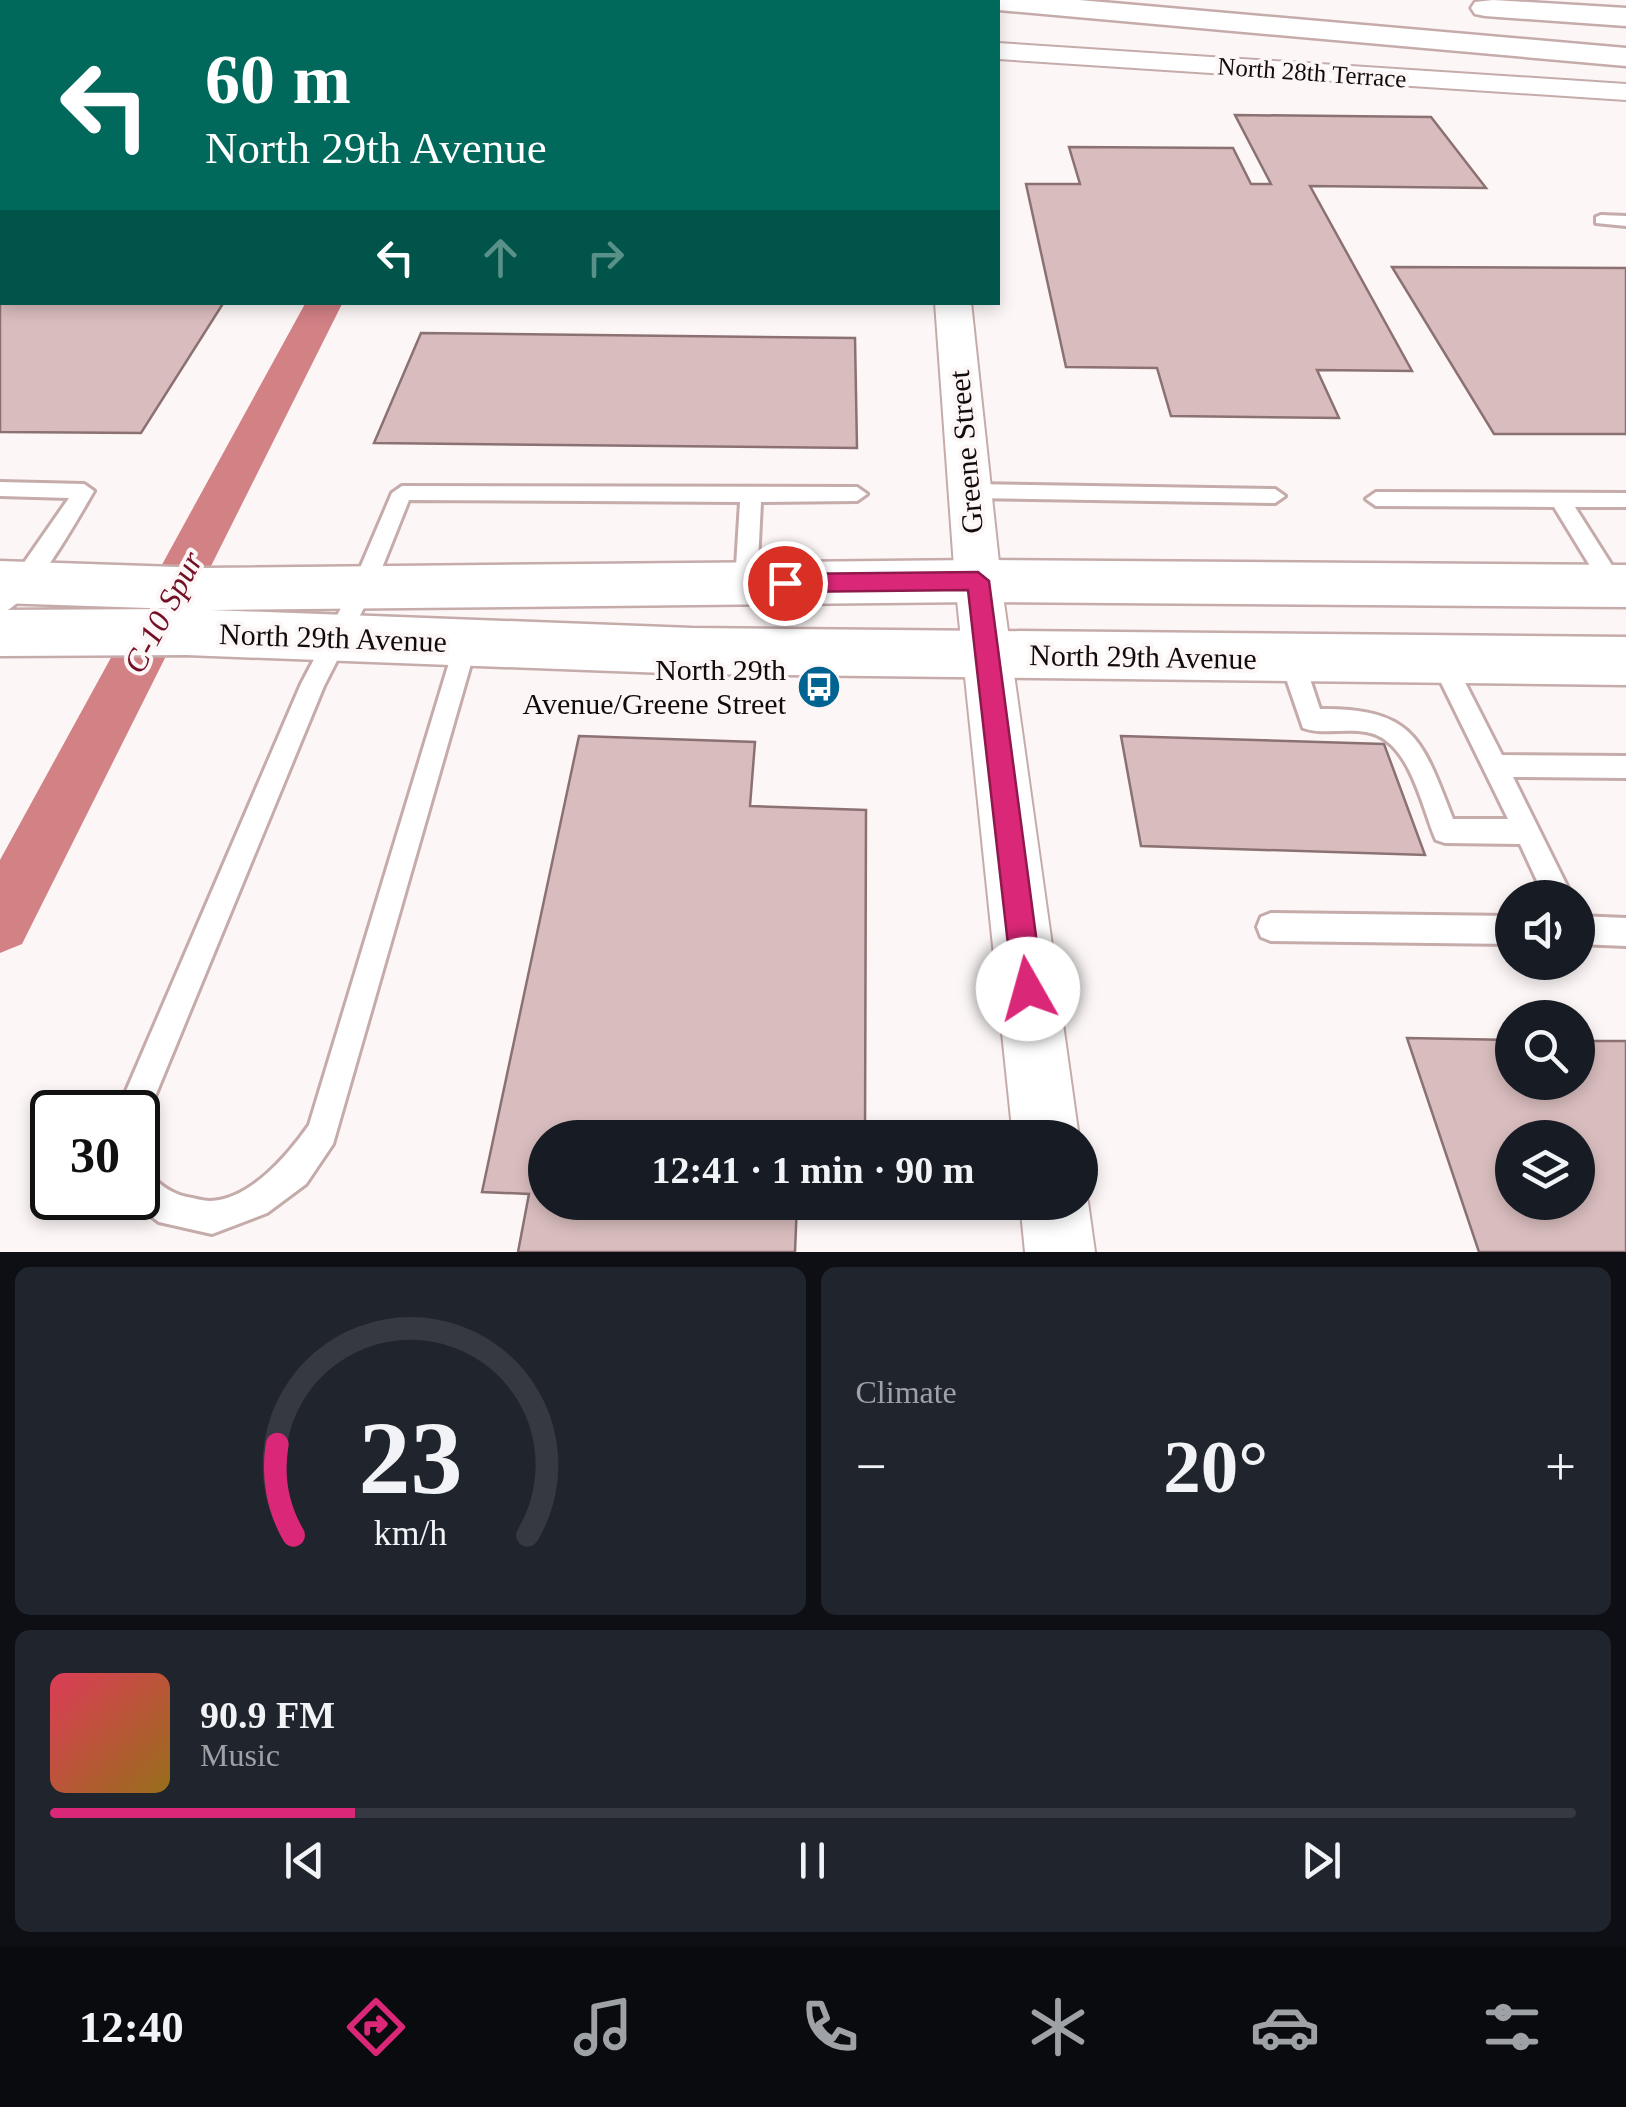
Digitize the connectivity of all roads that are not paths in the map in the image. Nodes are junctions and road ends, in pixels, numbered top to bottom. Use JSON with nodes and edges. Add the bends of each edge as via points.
{"nodes":[{"id":1,"x":1109,"y":0,"type":"edge"},
{"id":2,"x":1000,"y":2,"type":"edge"},
{"id":3,"x":1450,"y":6,"type":"dead end"},
{"id":4,"x":1626,"y":17,"type":"edge"},
{"id":5,"x":1626,"y":32,"type":"edge"},
{"id":6,"x":1000,"y":51,"type":"edge"},
{"id":7,"x":1626,"y":57,"type":"edge"},
{"id":8,"x":1626,"y":92,"type":"edge"},
{"id":9,"x":1601,"y":220,"type":"dead end"},
{"id":10,"x":1626,"y":221,"type":"edge"},
{"id":11,"x":953,"y":305,"type":"edge"},
{"id":12,"x":0,"y":489,"type":"edge"},
{"id":13,"x":970,"y":491,"type":"junction"},
{"id":14,"x":858,"y":494,"type":"dead end"},
{"id":15,"x":751,"y":495,"type":"junction"},
{"id":16,"x":1275,"y":496,"type":"dead end"},
{"id":17,"x":1376,"y":499,"type":"dead end"},
{"id":18,"x":1560,"y":500,"type":"junction"},
{"id":19,"x":1626,"y":500,"type":"edge"},
{"id":20,"x":978,"y":581,"type":"junction"},
{"id":21,"x":746,"y":583,"type":"junction"},
{"id":22,"x":1620,"y":586,"type":"edge"},
{"id":23,"x":363,"y":588,"type":"junction"},
{"id":24,"x":7,"y":590,"type":"edge"},
{"id":25,"x":125,"y":610,"type":"junction"},
{"id":26,"x":196,"y":610,"type":"junction"},
{"id":27,"x":0,"y":634,"type":"edge"},
{"id":28,"x":339,"y":638,"type":"junction"},
{"id":29,"x":466,"y":643,"type":"junction"},
{"id":30,"x":987,"y":656,"type":"junction"},
{"id":31,"x":1290,"y":658,"type":"junction"},
{"id":32,"x":1442,"y":660,"type":"junction"},
{"id":33,"x":1626,"y":661,"type":"edge"},
{"id":34,"x":1495,"y":766,"type":"junction"},
{"id":35,"x":1626,"y":766,"type":"edge"},
{"id":36,"x":1527,"y":832,"type":"junction"},
{"id":37,"x":1551,"y":880,"type":"edge"},
{"id":38,"x":1271,"y":927,"type":"dead end"},
{"id":39,"x":1495,"y":930,"type":"edge"},
{"id":40,"x":1595,"y":931,"type":"edge"},
{"id":41,"x":1626,"y":932,"type":"edge"},
{"id":42,"x":142,"y":1090,"type":"edge"},
{"id":43,"x":1044,"y":1120,"type":"edge"},
{"id":44,"x":160,"y":1202,"type":"edge"},
{"id":45,"x":1056,"y":1220,"type":"edge"},
{"id":46,"x":1060,"y":1252,"type":"edge"}],
"edges":[{"from":1,"to":5,"type":"main road"},
{"from":2,"to":7,"type":"main road"},
{"from":3,"to":4,"type":"main road"},
{"from":6,"to":8,"type":"street","name":"North 28th Terrace"},
{"from":9,"to":10,"type":"lane"},
{"from":11,"to":13,"type":"street","name":"Greene Street"},
{"from":12,"to":24,"type":"lane","via":[[84,491]]},
{"from":13,"to":16,"type":"lane"},
{"from":13,"to":20,"type":"street","name":"Greene Street"},
{"from":14,"to":15,"type":"lane"},
{"from":15,"to":21,"type":"lane"},
{"from":15,"to":23,"type":"lane","via":[[402,493]]},
{"from":17,"to":18,"type":"lane"},
{"from":18,"to":19,"type":"lane"},
{"from":18,"to":22,"type":"lane"},
{"from":20,"to":21,"type":"main road","name":"North 29th Avenue"},
{"from":20,"to":22,"type":"main road","name":"North 29th Avenue"},
{"from":20,"to":30,"type":"street","name":"Greene Street"},
{"from":21,"to":23,"type":"main road","name":"North 29th Avenue"},
{"from":23,"to":26,"type":"main road","name":"North 29th Avenue"},
{"from":23,"to":28,"type":"lane"},
{"from":24,"to":25,"type":"main road","name":"North 29th Avenue"},
{"from":25,"to":26,"type":"main road","name":"North 29th Avenue"},
{"from":25,"to":27,"type":"main road","name":"North 29th Avenue"},
{"from":26,"to":28,"type":"main road","name":"North 29th Avenue"},
{"from":28,"to":29,"type":"main road","name":"North 29th Avenue"},
{"from":28,"to":42,"type":"lane","via":[[313,684]]},
{"from":29,"to":30,"type":"main road","name":"North 29th Avenue"},
{"from":29,"to":44,"type":"lane","via":[[322,1134],[295,1174],[256,1201],[212,1218]]},
{"from":30,"to":31,"type":"main road","name":"North 29th Avenue"},
{"from":30,"to":43,"type":"street","name":"Greene Street"},
{"from":31,"to":32,"type":"main road","name":"North 29th Avenue"},
{"from":31,"to":36,"type":"lane","via":[[1312,720],[1371,721],[1405,742],[1445,832]]},
{"from":32,"to":33,"type":"main road","name":"North 29th Avenue"},
{"from":32,"to":34,"type":"lane"},
{"from":34,"to":35,"type":"lane"},
{"from":34,"to":36,"type":"lane"},
{"from":36,"to":37,"type":"lane"},
{"from":38,"to":39,"type":"lane"},
{"from":40,"to":41,"type":"lane"},
{"from":45,"to":46,"type":"street"}]}
